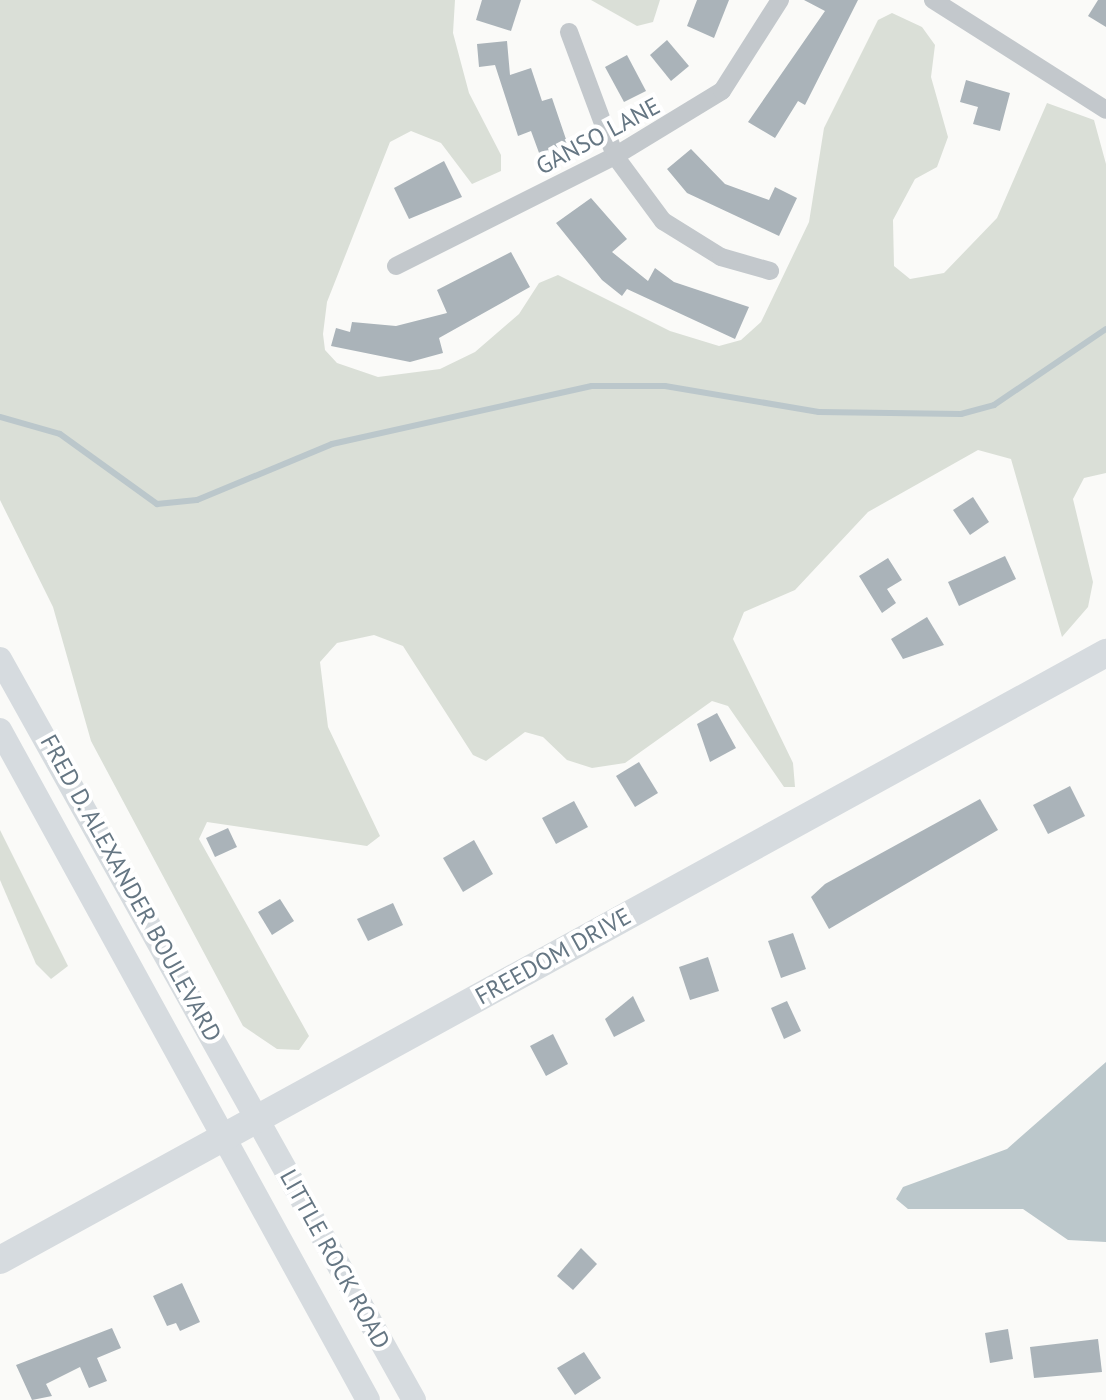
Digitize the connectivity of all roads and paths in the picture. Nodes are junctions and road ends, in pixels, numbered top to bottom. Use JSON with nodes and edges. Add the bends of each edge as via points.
{"nodes":[{"id":1,"x":780,"y":0,"type":"edge"},
{"id":2,"x":933,"y":0,"type":"edge"},
{"id":3,"x":569,"y":32,"type":"dead end"},
{"id":4,"x":1106,"y":110,"type":"edge"},
{"id":5,"x":615,"y":156,"type":"junction"},
{"id":6,"x":396,"y":266,"type":"dead end"},
{"id":7,"x":770,"y":271,"type":"dead end"},
{"id":8,"x":1106,"y":653,"type":"edge"},
{"id":9,"x":0,"y":659,"type":"edge"},
{"id":10,"x":0,"y":730,"type":"edge"},
{"id":11,"x":258,"y":1118,"type":"junction"},
{"id":12,"x":222,"y":1138,"type":"junction"},
{"id":13,"x":0,"y":1260,"type":"edge"},
{"id":14,"x":368,"y":1400,"type":"edge"},
{"id":15,"x":414,"y":1400,"type":"edge"}],
"edges":[{"from":1,"to":5,"type":"street","name":"GANSO LANE","via":[[722,91]]},
{"from":2,"to":4,"type":"street"},
{"from":3,"to":5,"type":"street"},
{"from":5,"to":6,"type":"street","name":"GANSO LANE"},
{"from":5,"to":7,"type":"street","via":[[684,238]]},
{"from":8,"to":11,"type":"main road","name":"FREEDOM DRIVE"},
{"from":9,"to":11,"type":"main road","name":"FRED D. ALEXANDER BOULEVARD"},
{"from":10,"to":12,"type":"main road","name":"FRED D. ALEXANDER BOULEVARD"},
{"from":11,"to":12,"type":"main road","name":"FREEDOM DRIVE"},
{"from":11,"to":15,"type":"main road","name":"LITTLE ROCK ROAD"},
{"from":12,"to":13,"type":"main road","name":"FREEDOM DRIVE"},
{"from":12,"to":14,"type":"main road","name":"LITTLE ROCK ROAD"}]}
